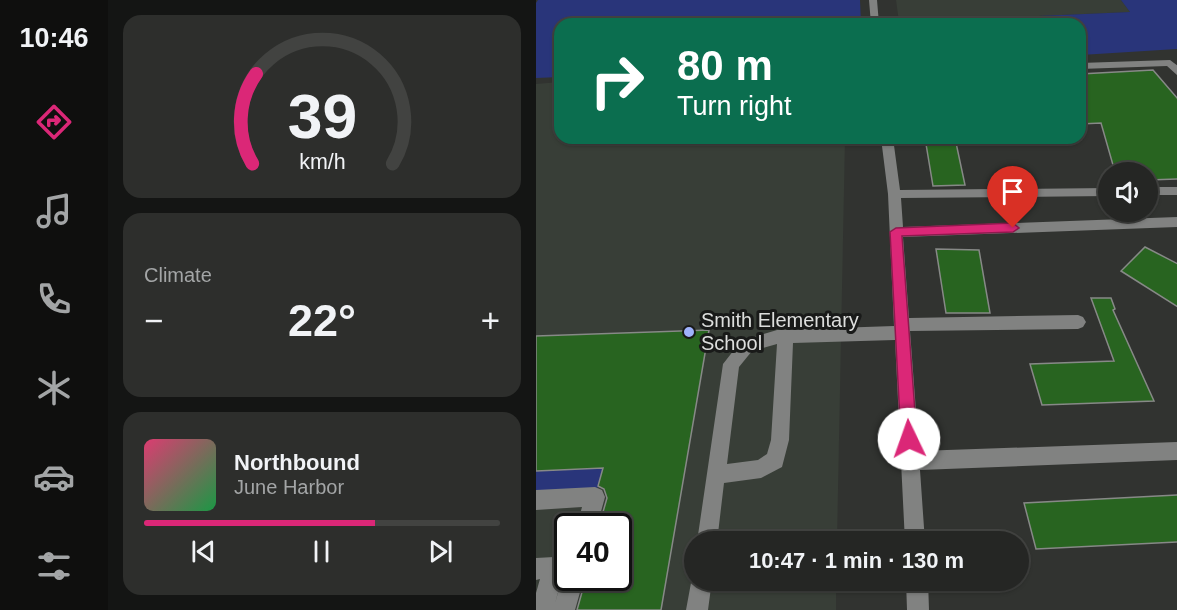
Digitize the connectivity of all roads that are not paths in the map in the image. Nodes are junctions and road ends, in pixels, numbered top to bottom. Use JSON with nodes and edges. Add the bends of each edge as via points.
{"nodes":[{"id":1,"x":873,"y":0,"type":"edge"},
{"id":2,"x":874,"y":18,"type":"edge"},
{"id":3,"x":1086,"y":66,"type":"edge"},
{"id":4,"x":1178,"y":73,"type":"edge"},
{"id":5,"x":888,"y":144,"type":"edge"},
{"id":6,"x":1158,"y":191,"type":"edge"},
{"id":7,"x":1178,"y":191,"type":"edge"},
{"id":8,"x":1098,"y":192,"type":"edge"},
{"id":9,"x":894,"y":194,"type":"junction"},
{"id":10,"x":1178,"y":222,"type":"edge"},
{"id":11,"x":896,"y":232,"type":"junction"},
{"id":12,"x":1078,"y":322,"type":"dead end"},
{"id":13,"x":902,"y":329,"type":"junction"},
{"id":14,"x":785,"y":337,"type":"junction"},
{"id":15,"x":1178,"y":451,"type":"edge"},
{"id":16,"x":910,"y":461,"type":"junction"},
{"id":17,"x":716,"y":475,"type":"junction"},
{"id":18,"x":536,"y":500,"type":"edge"},
{"id":19,"x":590,"y":513,"type":"edge"},
{"id":20,"x":708,"y":531,"type":"edge"},
{"id":21,"x":914,"y":531,"type":"edge"},
{"id":22,"x":536,"y":569,"type":"edge"},
{"id":23,"x":569,"y":591,"type":"edge"},
{"id":24,"x":700,"y":591,"type":"edge"},
{"id":25,"x":917,"y":591,"type":"edge"},
{"id":26,"x":542,"y":610,"type":"edge"},
{"id":27,"x":564,"y":610,"type":"edge"},
{"id":28,"x":697,"y":610,"type":"edge"},
{"id":29,"x":918,"y":610,"type":"edge"}],
"edges":[{"from":1,"to":2,"type":"street"},
{"from":3,"to":4,"type":"street","via":[[1170,63]]},
{"from":5,"to":9,"type":"street"},
{"from":6,"to":7,"type":"street"},
{"from":8,"to":9,"type":"street"},
{"from":9,"to":11,"type":"street"},
{"from":10,"to":11,"type":"street"},
{"from":11,"to":13,"type":"street"},
{"from":12,"to":13,"type":"street"},
{"from":13,"to":14,"type":"street"},
{"from":13,"to":16,"type":"street"},
{"from":14,"to":17,"type":"street","via":[[747,346],[731,364]]},
{"from":14,"to":17,"type":"street","via":[[780,440],[774,460],[761,470]]},
{"from":15,"to":16,"type":"street"},
{"from":16,"to":21,"type":"street"},
{"from":17,"to":20,"type":"street"},
{"from":18,"to":19,"type":"street","via":[[594,497]]},
{"from":22,"to":26,"type":"street","via":[[554,568]]},
{"from":23,"to":27,"type":"street"},
{"from":24,"to":28,"type":"street"},
{"from":25,"to":29,"type":"street"}]}
